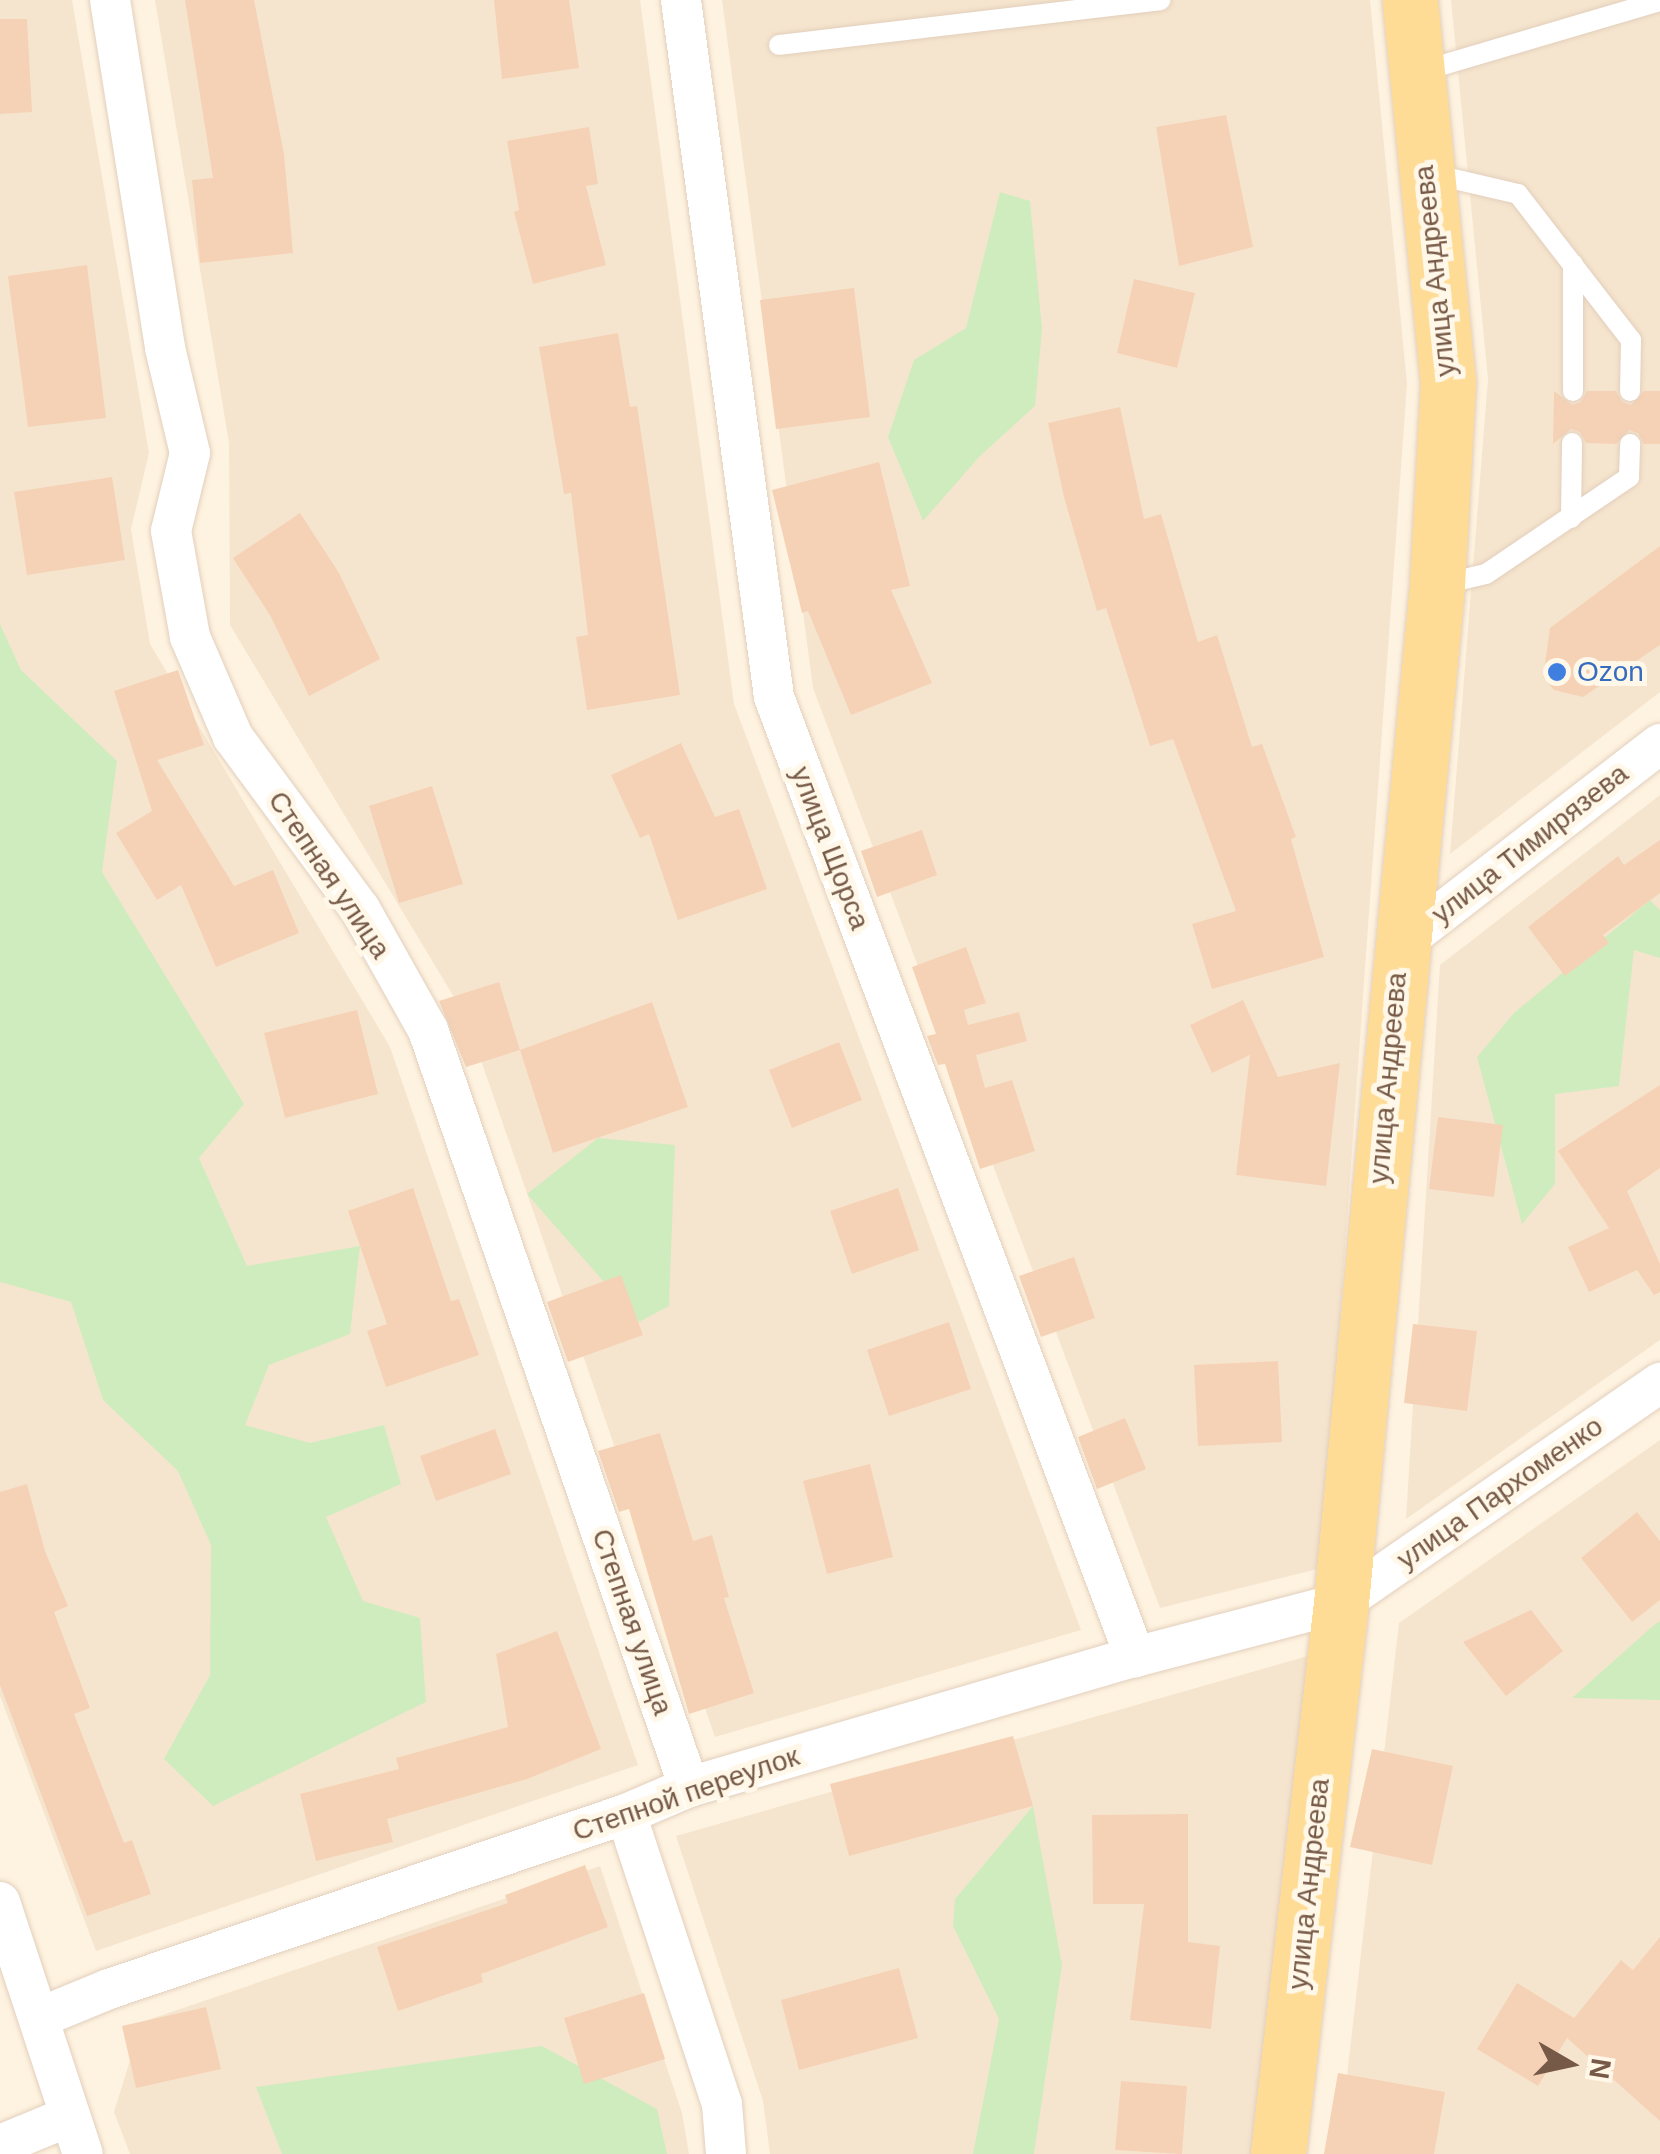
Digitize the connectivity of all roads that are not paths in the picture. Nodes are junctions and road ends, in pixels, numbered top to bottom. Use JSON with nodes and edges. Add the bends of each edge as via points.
{"nodes":[{"id":1,"x":110,"y":0,"type":"edge"},
{"id":2,"x":680,"y":0,"type":"edge"},
{"id":3,"x":1160,"y":0,"type":"edge"},
{"id":4,"x":1410,"y":0,"type":"edge"},
{"id":5,"x":1660,"y":2,"type":"edge"},
{"id":6,"x":779,"y":45,"type":"dead end"},
{"id":7,"x":1418,"y":72,"type":"junction"},
{"id":8,"x":1425,"y":173,"type":"junction"},
{"id":9,"x":1574,"y":264,"type":"junction"},
{"id":10,"x":1573,"y":391,"type":"dead end"},
{"id":11,"x":1630,"y":391,"type":"dead end"},
{"id":12,"x":1572,"y":443,"type":"dead end"},
{"id":13,"x":1630,"y":444,"type":"dead end"},
{"id":14,"x":1572,"y":518,"type":"junction"},
{"id":15,"x":1437,"y":586,"type":"junction"},
{"id":16,"x":1660,"y":744,"type":"edge"},
{"id":17,"x":1401,"y":944,"type":"junction"},
{"id":18,"x":1660,"y":1383,"type":"edge"},
{"id":19,"x":1341,"y":1603,"type":"junction"},
{"id":20,"x":1134,"y":1657,"type":"junction"},
{"id":21,"x":689,"y":1787,"type":"junction"},
{"id":22,"x":626,"y":1814,"type":"junction"},
{"id":23,"x":0,"y":1902,"type":"edge"},
{"id":24,"x":41,"y":2017,"type":"junction"},
{"id":25,"x":68,"y":2116,"type":"junction"},
{"id":26,"x":0,"y":2146,"type":"edge"},
{"id":27,"x":83,"y":2154,"type":"edge"},
{"id":28,"x":726,"y":2154,"type":"edge"},
{"id":29,"x":1278,"y":2154,"type":"edge"}],
"edges":[{"from":1,"to":21,"type":"street","name":"Степная улица","via":[[166,348],[190,453],[171,530],[190,637],[234,737],[360,910],[428,1030]]},
{"from":2,"to":20,"type":"street","name":"улица Щорса","via":[[774,698]]},
{"from":3,"to":6,"type":"lane"},
{"from":4,"to":7,"type":"main road","name":"улица Андреева"},
{"from":5,"to":7,"type":"lane"},
{"from":7,"to":8,"type":"main road","name":"улица Андреева"},
{"from":8,"to":9,"type":"lane","via":[[1518,194]]},
{"from":8,"to":15,"type":"main road","name":"улица Андреева","via":[[1448,383]]},
{"from":9,"to":10,"type":"lane"},
{"from":9,"to":11,"type":"lane","via":[[1631,340]]},
{"from":12,"to":14,"type":"lane"},
{"from":13,"to":14,"type":"lane","via":[[1629,477]]},
{"from":14,"to":15,"type":"lane","via":[[1486,574]]},
{"from":15,"to":17,"type":"main road","name":"улица Андреева"},
{"from":16,"to":17,"type":"street","name":"улица Тимирязева"},
{"from":17,"to":19,"type":"main road","name":"улица Андреева"},
{"from":18,"to":19,"type":"street","name":"улица Пархоменко"},
{"from":19,"to":20,"type":"street","name":"Степной переулок"},
{"from":19,"to":29,"type":"main road","name":"улица Андреева"},
{"from":20,"to":21,"type":"street","name":"Степной переулок"},
{"from":21,"to":22,"type":"street","name":"Степной переулок"},
{"from":22,"to":24,"type":"street","name":"Степной переулок"},
{"from":22,"to":28,"type":"street","via":[[722,2104]]},
{"from":23,"to":24,"type":"street"},
{"from":24,"to":25,"type":"street"},
{"from":25,"to":26,"type":"street"},
{"from":25,"to":27,"type":"street"}]}
